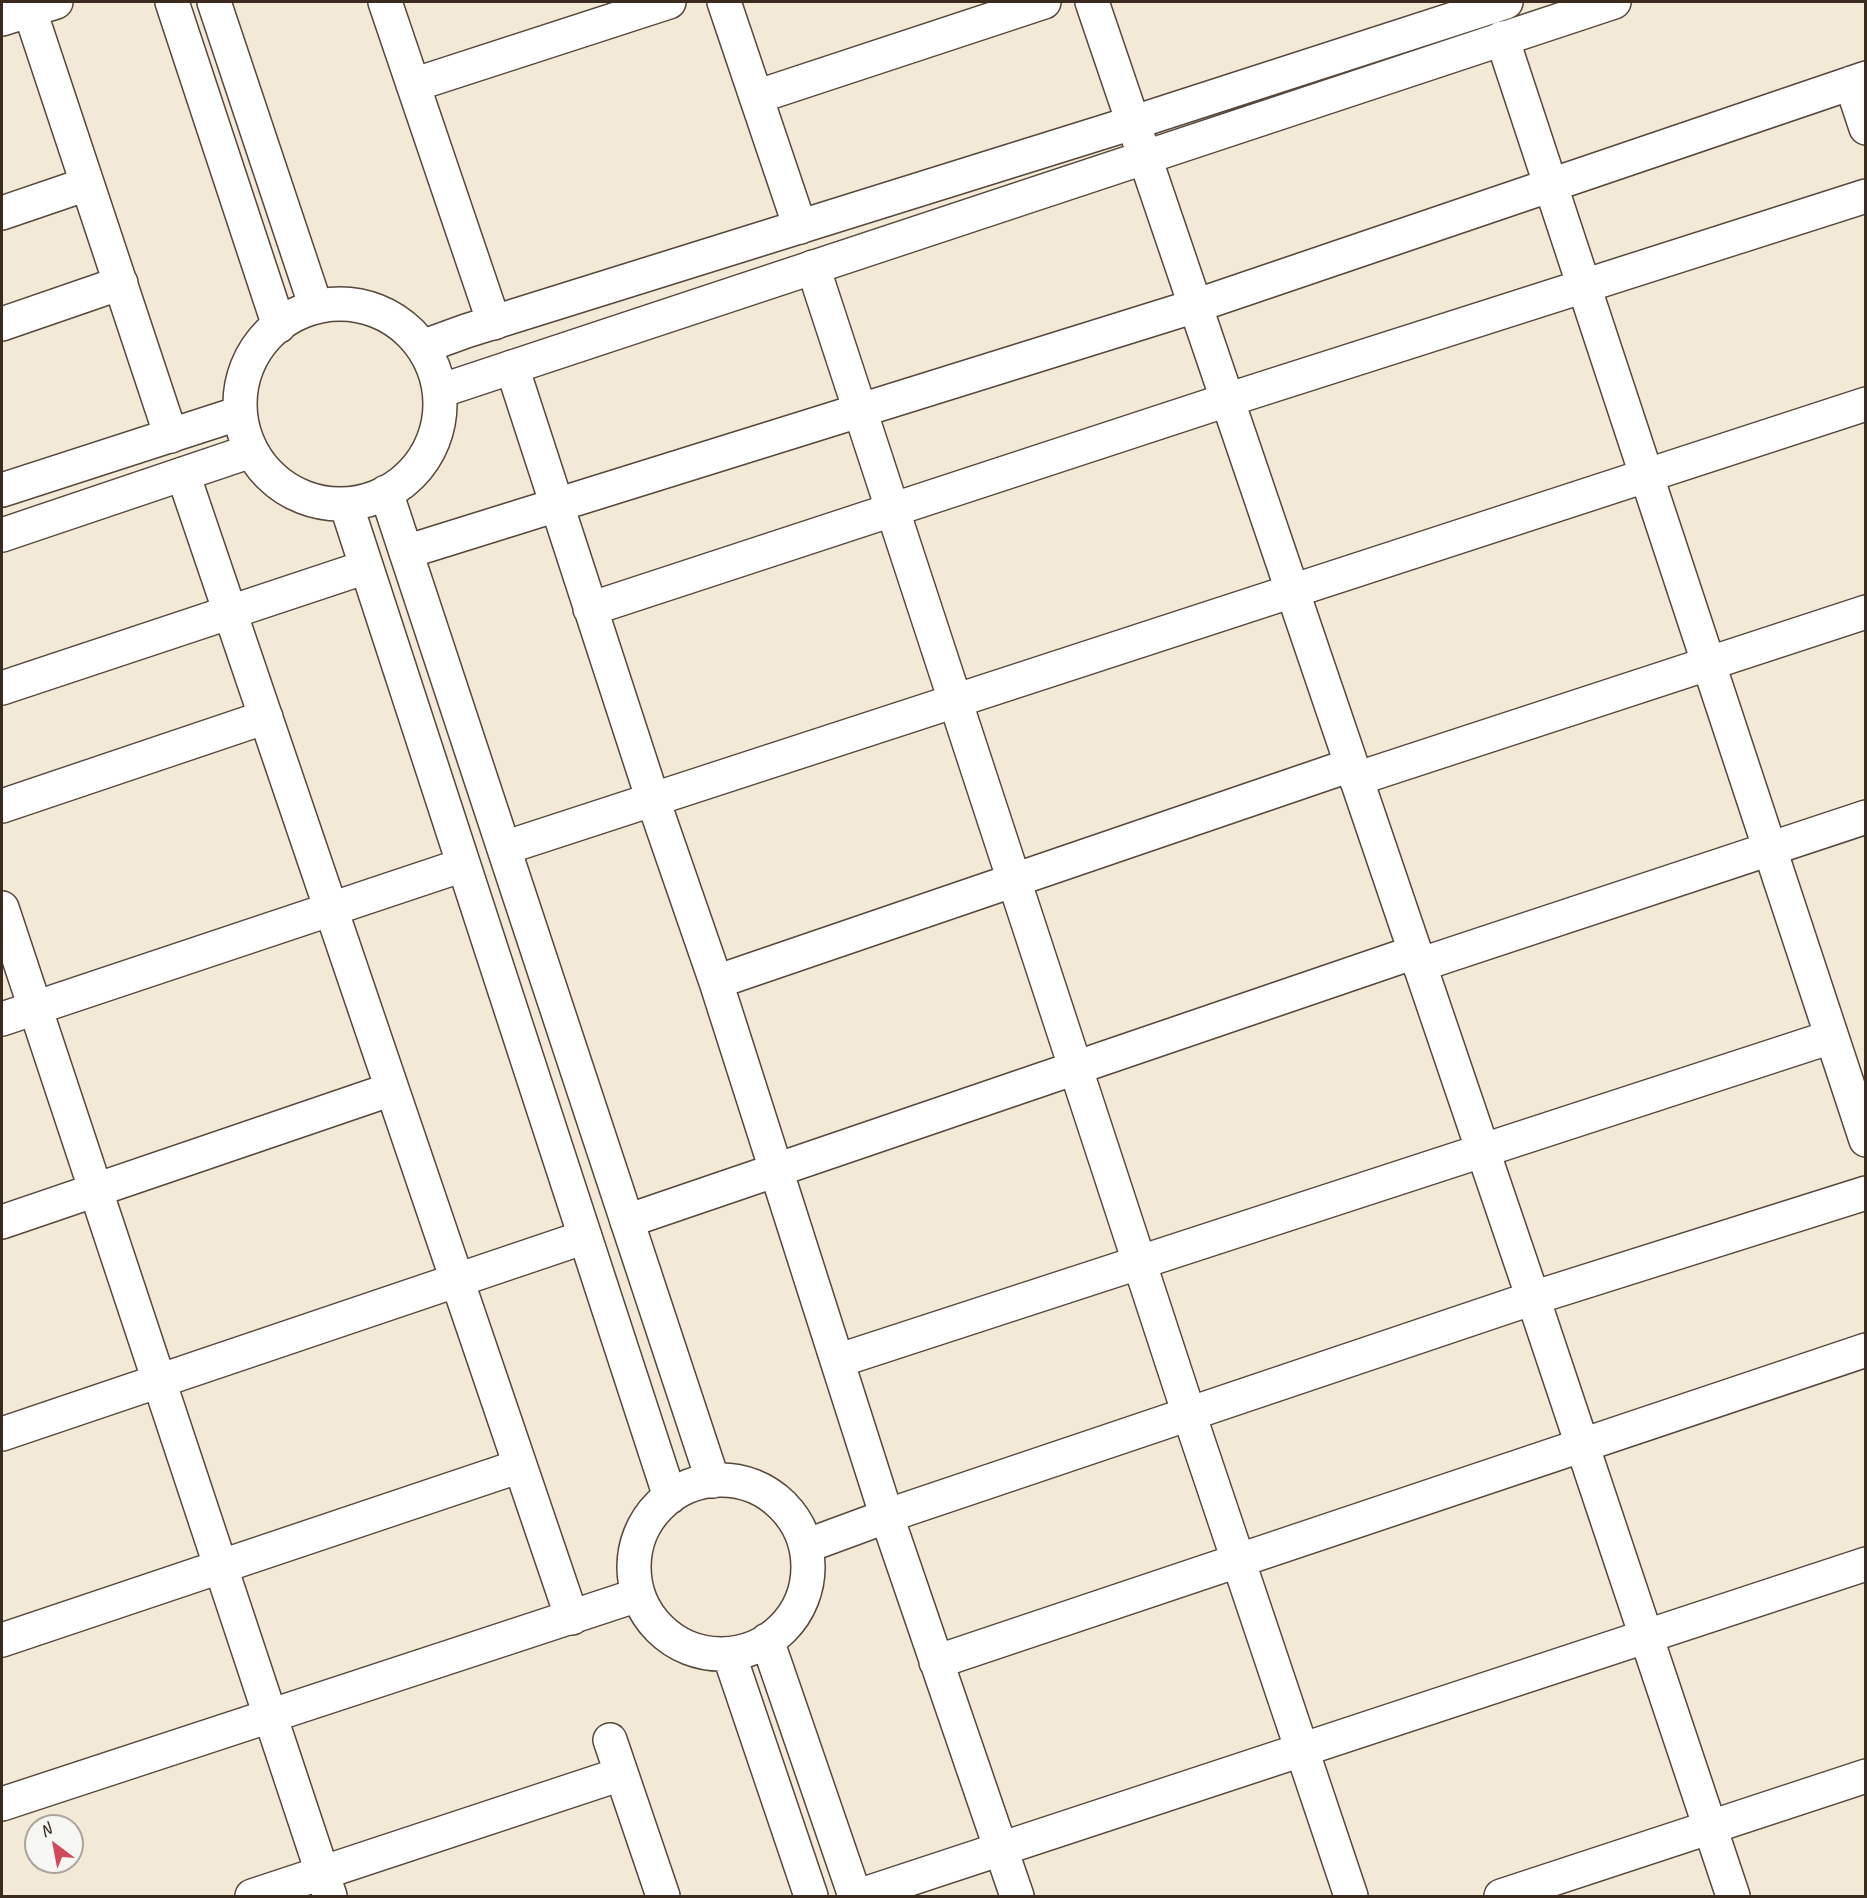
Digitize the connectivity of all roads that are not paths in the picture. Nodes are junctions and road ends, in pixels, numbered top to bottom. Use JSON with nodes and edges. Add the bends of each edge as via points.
{"nodes":[{"id":1,"x":172,"y":2,"type":"edge"},
{"id":2,"x":214,"y":2,"type":"edge"},
{"id":3,"x":385,"y":2,"type":"edge"},
{"id":4,"x":669,"y":2,"type":"edge"},
{"id":5,"x":724,"y":2,"type":"edge"},
{"id":6,"x":1044,"y":2,"type":"edge"},
{"id":7,"x":1092,"y":2,"type":"edge"},
{"id":8,"x":1614,"y":2,"type":"edge"},
{"id":9,"x":1489,"y":4,"type":"edge"},
{"id":10,"x":28,"y":8,"type":"edge"},
{"id":11,"x":1502,"y":38,"type":"junction"},
{"id":12,"x":1858,"y":80,"type":"edge"},
{"id":13,"x":413,"y":85,"type":"junction"},
{"id":14,"x":756,"y":97,"type":"junction"},
{"id":15,"x":1132,"y":123,"type":"junction"},
{"id":16,"x":1866,"y":128,"type":"edge"},
{"id":17,"x":1143,"y":157,"type":"junction"},
{"id":18,"x":87,"y":184,"type":"junction"},
{"id":19,"x":1550,"y":185,"type":"junction"},
{"id":20,"x":1866,"y":196,"type":"edge"},
{"id":21,"x":2,"y":213,"type":"edge"},
{"id":22,"x":800,"y":227,"type":"junction"},
{"id":23,"x":813,"y":267,"type":"junction"},
{"id":24,"x":121,"y":283,"type":"junction"},
{"id":25,"x":1584,"y":286,"type":"junction"},
{"id":26,"x":1195,"y":306,"type":"junction"},
{"id":27,"x":316,"y":307,"type":"junction"},
{"id":28,"x":494,"y":323,"type":"junction"},
{"id":29,"x":2,"y":324,"type":"edge"},
{"id":30,"x":279,"y":326,"type":"junction"},
{"id":31,"x":422,"y":347,"type":"junction"},
{"id":32,"x":512,"y":367,"type":"junction"},
{"id":33,"x":440,"y":391,"type":"junction"},
{"id":34,"x":1227,"y":400,"type":"junction"},
{"id":35,"x":1866,"y":404,"type":"edge"},
{"id":36,"x":861,"y":411,"type":"junction"},
{"id":37,"x":240,"y":413,"type":"junction"},
{"id":38,"x":171,"y":436,"type":"junction"},
{"id":39,"x":251,"y":451,"type":"junction"},
{"id":40,"x":183,"y":474,"type":"junction"},
{"id":41,"x":1646,"y":476,"type":"junction"},
{"id":42,"x":2,"y":490,"type":"edge"},
{"id":43,"x":386,"y":492,"type":"junction"},
{"id":44,"x":346,"y":504,"type":"junction"},
{"id":45,"x":556,"y":506,"type":"junction"},
{"id":46,"x":893,"y":510,"type":"junction"},
{"id":47,"x":2,"y":535,"type":"edge"},
{"id":48,"x":406,"y":552,"type":"junction"},
{"id":49,"x":366,"y":567,"type":"junction"},
{"id":50,"x":1292,"y":591,"type":"junction"},
{"id":51,"x":590,"y":609,"type":"junction"},
{"id":52,"x":230,"y":612,"type":"junction"},
{"id":53,"x":1866,"y":612,"type":"edge"},
{"id":54,"x":1708,"y":663,"type":"junction"},
{"id":55,"x":2,"y":688,"type":"edge"},
{"id":56,"x":955,"y":701,"type":"junction"},
{"id":57,"x":266,"y":717,"type":"junction"},
{"id":58,"x":1353,"y":772,"type":"junction"},
{"id":59,"x":653,"y":800,"type":"junction"},
{"id":60,"x":2,"y":806,"type":"edge"},
{"id":61,"x":1866,"y":817,"type":"edge"},
{"id":62,"x":504,"y":848,"type":"junction"},
{"id":63,"x":1770,"y":849,"type":"junction"},
{"id":64,"x":464,"y":865,"type":"junction"},
{"id":65,"x":1015,"y":880,"type":"junction"},
{"id":66,"x":2,"y":908,"type":"edge"},
{"id":67,"x":331,"y":909,"type":"junction"},
{"id":68,"x":1417,"y":959,"type":"junction"},
{"id":69,"x":716,"y":982,"type":"junction"},
{"id":70,"x":35,"y":1008,"type":"junction"},
{"id":71,"x":2,"y":1019,"type":"edge"},
{"id":72,"x":1832,"y":1037,"type":"junction"},
{"id":73,"x":1076,"y":1068,"type":"junction"},
{"id":74,"x":392,"y":1089,"type":"junction"},
{"id":75,"x":1866,"y":1140,"type":"edge"},
{"id":76,"x":1482,"y":1150,"type":"junction"},
{"id":77,"x":776,"y":1170,"type":"junction"},
{"id":78,"x":95,"y":1190,"type":"junction"},
{"id":79,"x":1866,"y":1194,"type":"edge"},
{"id":80,"x":627,"y":1221,"type":"junction"},
{"id":81,"x":2,"y":1222,"type":"edge"},
{"id":82,"x":585,"y":1237,"type":"junction"},
{"id":83,"x":1140,"y":1262,"type":"junction"},
{"id":84,"x":457,"y":1280,"type":"junction"},
{"id":85,"x":1533,"y":1298,"type":"junction"},
{"id":86,"x":1866,"y":1350,"type":"edge"},
{"id":87,"x":837,"y":1361,"type":"junction"},
{"id":88,"x":159,"y":1381,"type":"junction"},
{"id":89,"x":1189,"y":1414,"type":"junction"},
{"id":90,"x":2,"y":1434,"type":"edge"},
{"id":91,"x":1582,"y":1445,"type":"junction"},
{"id":92,"x":520,"y":1466,"type":"junction"},
{"id":93,"x":713,"y":1481,"type":"junction"},
{"id":94,"x":670,"y":1497,"type":"junction"},
{"id":95,"x":887,"y":1517,"type":"junction"},
{"id":96,"x":806,"y":1546,"type":"junction"},
{"id":97,"x":1238,"y":1561,"type":"junction"},
{"id":98,"x":1866,"y":1564,"type":"edge"},
{"id":99,"x":221,"y":1567,"type":"junction"},
{"id":100,"x":639,"y":1595,"type":"junction"},
{"id":101,"x":572,"y":1618,"type":"junction"},
{"id":102,"x":1646,"y":1636,"type":"junction"},
{"id":103,"x":2,"y":1640,"type":"edge"},
{"id":104,"x":767,"y":1640,"type":"junction"},
{"id":105,"x":729,"y":1654,"type":"junction"},
{"id":106,"x":936,"y":1662,"type":"junction"},
{"id":107,"x":270,"y":1716,"type":"junction"},
{"id":108,"x":610,"y":1740,"type":"dead end"},
{"id":109,"x":1302,"y":1750,"type":"junction"},
{"id":110,"x":621,"y":1774,"type":"junction"},
{"id":111,"x":1866,"y":1776,"type":"edge"},
{"id":112,"x":2,"y":1804,"type":"edge"},
{"id":113,"x":1710,"y":1827,"type":"junction"},
{"id":114,"x":1001,"y":1850,"type":"junction"},
{"id":115,"x":326,"y":1885,"type":"edge"},
{"id":116,"x":252,"y":1896,"type":"edge"},
{"id":117,"x":663,"y":1896,"type":"edge"},
{"id":118,"x":811,"y":1896,"type":"edge"},
{"id":119,"x":856,"y":1896,"type":"edge"},
{"id":120,"x":1017,"y":1896,"type":"edge"},
{"id":121,"x":1351,"y":1896,"type":"edge"},
{"id":122,"x":1501,"y":1896,"type":"edge"},
{"id":123,"x":1734,"y":1896,"type":"edge"}],
"edges":[{"from":1,"to":30,"type":"street"},
{"from":2,"to":27,"type":"street"},
{"from":3,"to":13,"type":"street"},
{"from":4,"to":13,"type":"street"},
{"from":5,"to":14,"type":"street"},
{"from":6,"to":14,"type":"street"},
{"from":7,"to":15,"type":"street"},
{"from":8,"to":11,"type":"street"},
{"from":9,"to":15,"type":"street"},
{"from":10,"to":18,"type":"street"},
{"from":11,"to":17,"type":"street"},
{"from":11,"to":19,"type":"street"},
{"from":12,"to":16,"type":"street"},
{"from":12,"to":19,"type":"street"},
{"from":13,"to":28,"type":"street"},
{"from":14,"to":22,"type":"street"},
{"from":15,"to":17,"type":"street"},
{"from":15,"to":22,"type":"street"},
{"from":17,"to":23,"type":"street"},
{"from":17,"to":26,"type":"street"},
{"from":18,"to":21,"type":"street"},
{"from":18,"to":24,"type":"street"},
{"from":19,"to":25,"type":"street"},
{"from":19,"to":26,"type":"street"},
{"from":20,"to":25,"type":"street"},
{"from":22,"to":28,"type":"street"},
{"from":23,"to":32,"type":"street"},
{"from":23,"to":36,"type":"street"},
{"from":24,"to":29,"type":"street"},
{"from":24,"to":38,"type":"street"},
{"from":25,"to":34,"type":"street"},
{"from":25,"to":41,"type":"street"},
{"from":26,"to":34,"type":"street"},
{"from":26,"to":36,"type":"street"},
{"from":27,"to":30,"type":"street"},
{"from":27,"to":31,"type":"street","via":[[350,304],[383,313],[411,332]]},
{"from":28,"to":31,"type":"street"},
{"from":30,"to":37,"type":"street","via":[[267,335],[251,358],[242,385]]},
{"from":31,"to":33,"type":"street"},
{"from":32,"to":33,"type":"street"},
{"from":32,"to":45,"type":"street"},
{"from":33,"to":43,"type":"street","via":[[439,425],[426,457],[404,482]]},
{"from":34,"to":46,"type":"street"},
{"from":34,"to":50,"type":"street"},
{"from":35,"to":41,"type":"street"},
{"from":36,"to":45,"type":"street"},
{"from":36,"to":46,"type":"street"},
{"from":37,"to":38,"type":"street"},
{"from":37,"to":39,"type":"street"},
{"from":38,"to":42,"type":"street"},
{"from":39,"to":40,"type":"street"},
{"from":39,"to":44,"type":"street","via":[[268,474],[291,492],[318,502]]},
{"from":40,"to":47,"type":"street"},
{"from":40,"to":52,"type":"street"},
{"from":41,"to":50,"type":"street"},
{"from":41,"to":54,"type":"street"},
{"from":43,"to":44,"type":"street","via":[[374,499]]},
{"from":43,"to":48,"type":"street"},
{"from":44,"to":49,"type":"street"},
{"from":45,"to":48,"type":"street"},
{"from":45,"to":51,"type":"street"},
{"from":46,"to":51,"type":"street"},
{"from":46,"to":56,"type":"street"},
{"from":48,"to":62,"type":"street"},
{"from":49,"to":52,"type":"street"},
{"from":49,"to":64,"type":"street"},
{"from":50,"to":56,"type":"street"},
{"from":50,"to":58,"type":"street"},
{"from":51,"to":59,"type":"street"},
{"from":52,"to":55,"type":"street"},
{"from":52,"to":57,"type":"street"},
{"from":53,"to":54,"type":"street"},
{"from":54,"to":58,"type":"street"},
{"from":54,"to":63,"type":"street"},
{"from":56,"to":59,"type":"street"},
{"from":56,"to":65,"type":"street"},
{"from":57,"to":60,"type":"street"},
{"from":57,"to":67,"type":"street"},
{"from":58,"to":65,"type":"street"},
{"from":58,"to":68,"type":"street"},
{"from":59,"to":62,"type":"street"},
{"from":59,"to":69,"type":"street"},
{"from":61,"to":63,"type":"street"},
{"from":62,"to":80,"type":"street"},
{"from":63,"to":68,"type":"street"},
{"from":63,"to":72,"type":"street"},
{"from":64,"to":67,"type":"street"},
{"from":64,"to":82,"type":"street"},
{"from":65,"to":69,"type":"street"},
{"from":65,"to":73,"type":"street"},
{"from":66,"to":70,"type":"street"},
{"from":67,"to":70,"type":"street"},
{"from":67,"to":74,"type":"street"},
{"from":68,"to":73,"type":"street"},
{"from":68,"to":76,"type":"street"},
{"from":69,"to":77,"type":"street"},
{"from":70,"to":71,"type":"street"},
{"from":70,"to":78,"type":"street"},
{"from":72,"to":75,"type":"street"},
{"from":72,"to":76,"type":"street"},
{"from":73,"to":77,"type":"street"},
{"from":73,"to":83,"type":"street"},
{"from":74,"to":78,"type":"street"},
{"from":74,"to":84,"type":"street"},
{"from":76,"to":83,"type":"street"},
{"from":76,"to":85,"type":"street"},
{"from":77,"to":80,"type":"street"},
{"from":77,"to":87,"type":"street"},
{"from":78,"to":81,"type":"street"},
{"from":78,"to":88,"type":"street"},
{"from":79,"to":85,"type":"street"},
{"from":80,"to":93,"type":"street"},
{"from":82,"to":84,"type":"street"},
{"from":82,"to":94,"type":"street"},
{"from":83,"to":87,"type":"street"},
{"from":83,"to":89,"type":"street"},
{"from":84,"to":88,"type":"street"},
{"from":84,"to":92,"type":"street"},
{"from":85,"to":89,"type":"street"},
{"from":85,"to":91,"type":"street"},
{"from":86,"to":91,"type":"street"},
{"from":87,"to":95,"type":"street"},
{"from":88,"to":90,"type":"street"},
{"from":88,"to":99,"type":"street"},
{"from":89,"to":95,"type":"street"},
{"from":89,"to":97,"type":"street"},
{"from":91,"to":97,"type":"street"},
{"from":91,"to":102,"type":"street"},
{"from":92,"to":99,"type":"street"},
{"from":92,"to":101,"type":"street"},
{"from":93,"to":94,"type":"street","via":[[690,1486]]},
{"from":93,"to":96,"type":"street","via":[[757,1488],[776,1500],[792,1516]]},
{"from":94,"to":100,"type":"street","via":[[641,1531],[634,1576]]},
{"from":95,"to":96,"type":"street"},
{"from":95,"to":106,"type":"street"},
{"from":96,"to":104,"type":"street","via":[[807,1581],[800,1603],[788,1622]]},
{"from":97,"to":106,"type":"street"},
{"from":97,"to":109,"type":"street"},
{"from":98,"to":102,"type":"street"},
{"from":99,"to":103,"type":"street"},
{"from":99,"to":107,"type":"street"},
{"from":100,"to":101,"type":"street"},
{"from":100,"to":105,"type":"street","via":[[650,1618],[665,1634],[685,1647]]},
{"from":101,"to":107,"type":"street"},
{"from":102,"to":109,"type":"street"},
{"from":102,"to":113,"type":"street"},
{"from":104,"to":105,"type":"street","via":[[752,1649]]},
{"from":104,"to":119,"type":"street"},
{"from":105,"to":118,"type":"street"},
{"from":106,"to":114,"type":"street"},
{"from":107,"to":112,"type":"street"},
{"from":107,"to":115,"type":"street"},
{"from":108,"to":110,"type":"street"},
{"from":109,"to":114,"type":"street"},
{"from":109,"to":121,"type":"street"},
{"from":110,"to":115,"type":"street"},
{"from":110,"to":117,"type":"street"},
{"from":111,"to":113,"type":"street"},
{"from":113,"to":122,"type":"street"},
{"from":113,"to":123,"type":"street"},
{"from":114,"to":119,"type":"street"},
{"from":114,"to":120,"type":"street"},
{"from":115,"to":116,"type":"street"}]}
